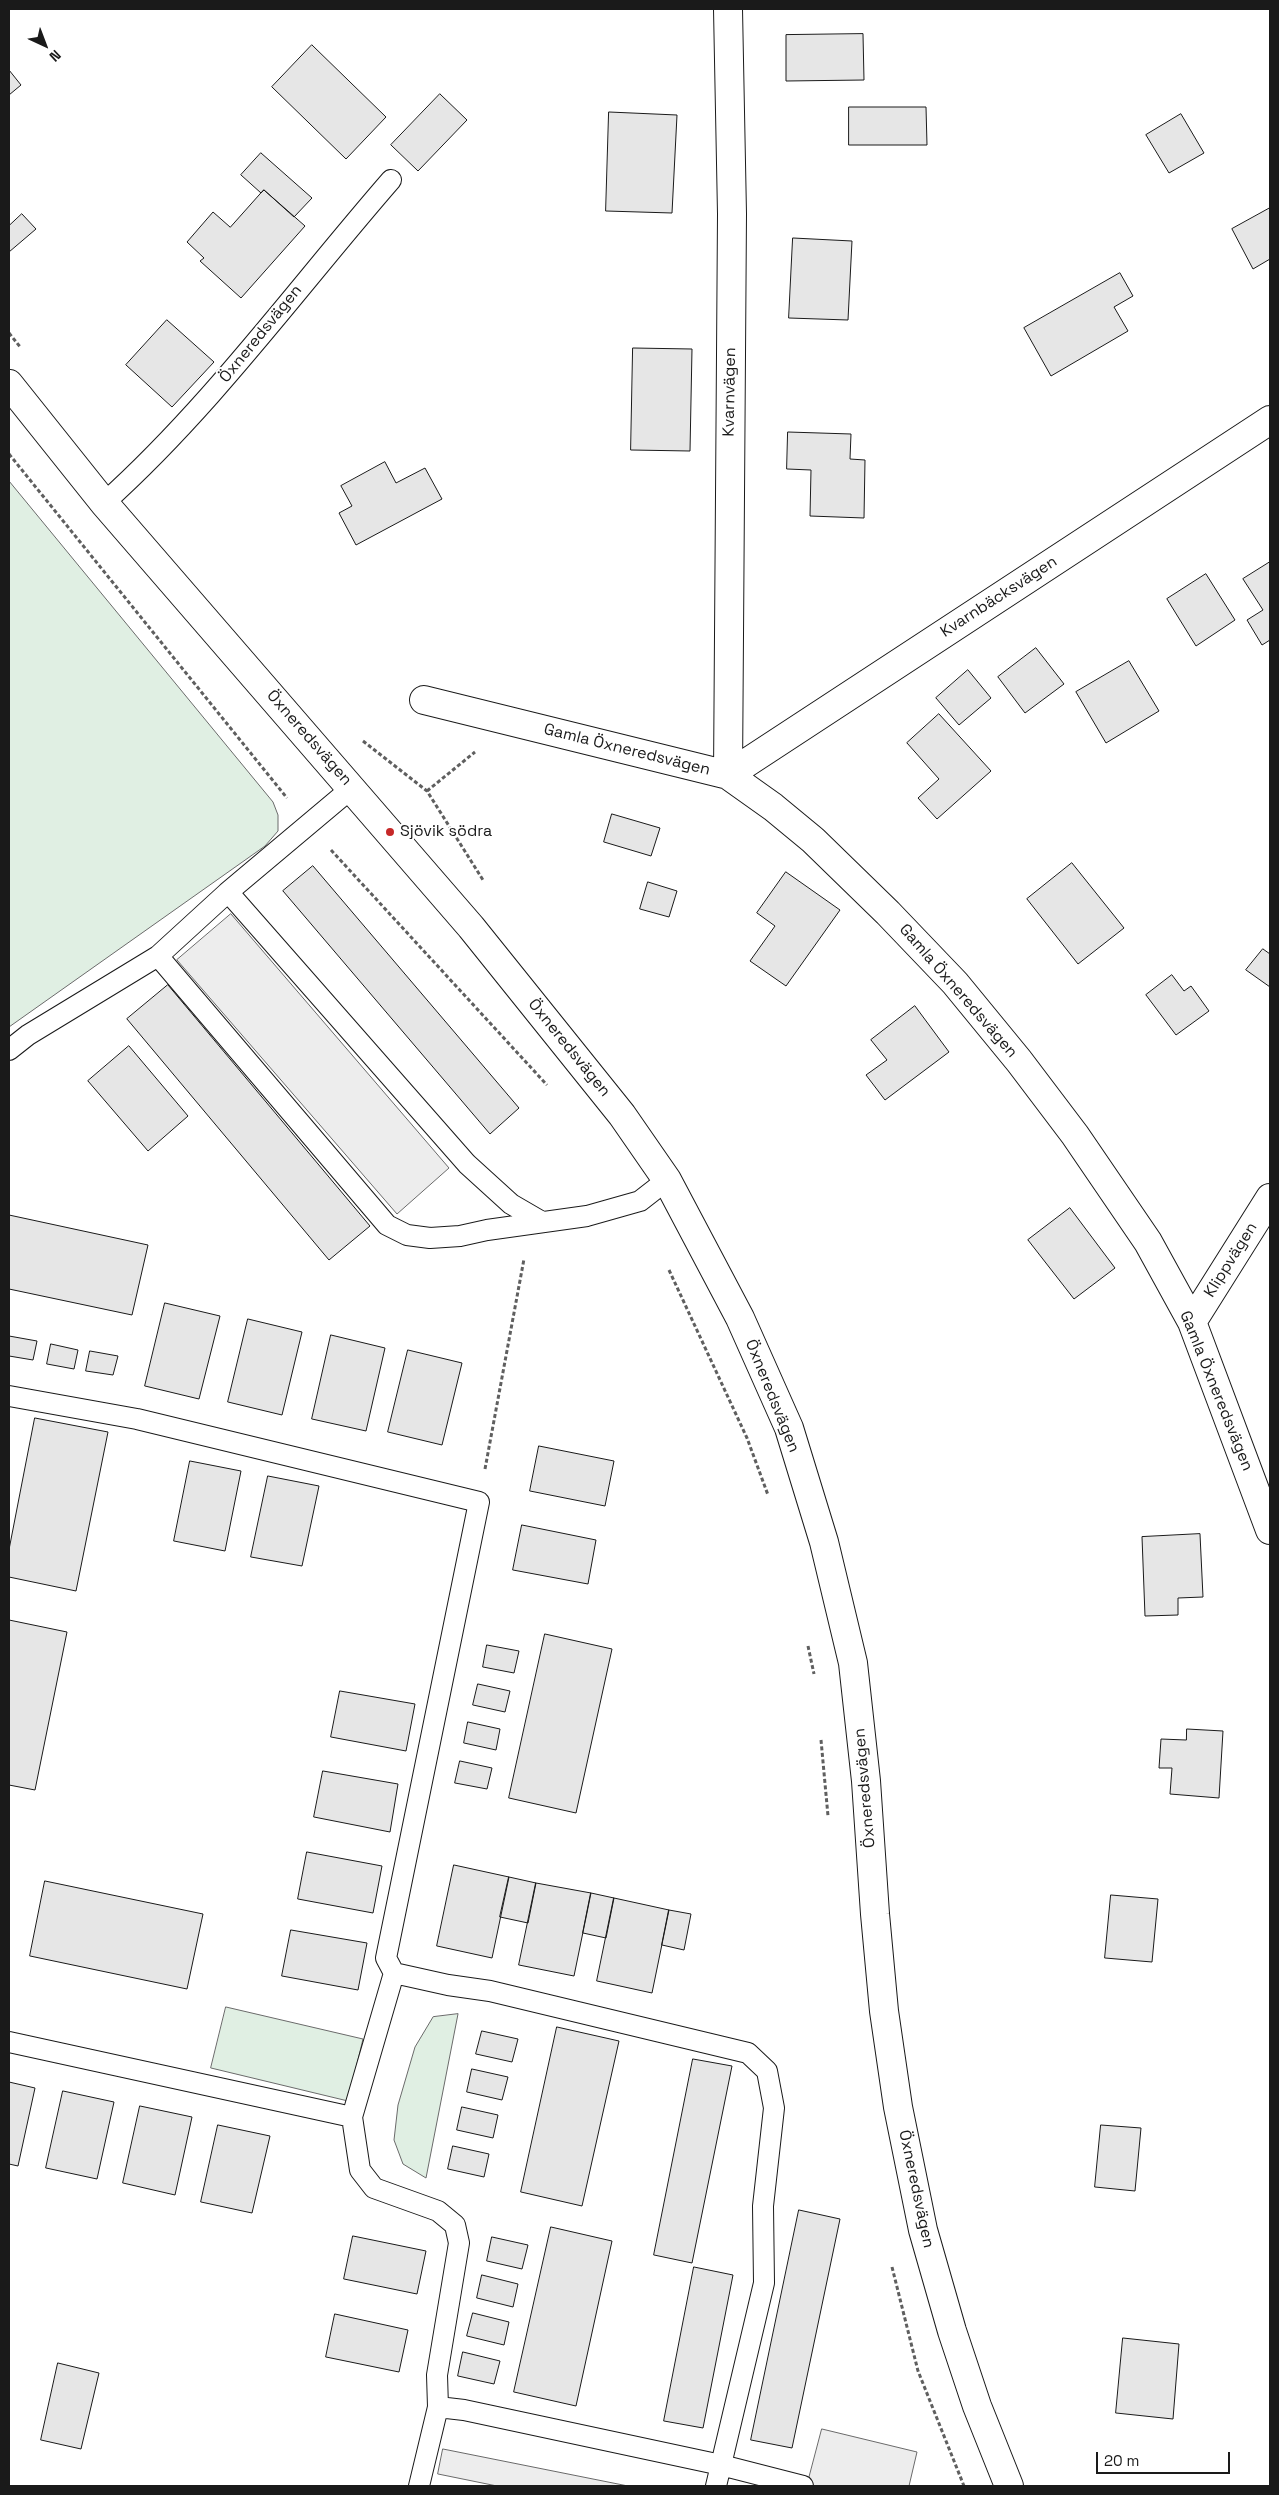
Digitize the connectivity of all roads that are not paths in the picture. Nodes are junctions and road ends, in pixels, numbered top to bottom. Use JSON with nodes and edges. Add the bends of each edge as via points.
{"nodes":[{"id":1,"x":728,"y":9,"type":"edge"},
{"id":2,"x":391,"y":180,"type":"dead end"},
{"id":3,"x":9,"y":384,"type":"edge"},
{"id":4,"x":1270,"y":420,"type":"edge"},
{"id":5,"x":104,"y":503,"type":"junction"},
{"id":6,"x":424,"y":700,"type":"dead end"},
{"id":7,"x":728,"y":775,"type":"junction"},
{"id":8,"x":353,"y":787,"type":"junction"},
{"id":9,"x":228,"y":892,"type":"junction"},
{"id":10,"x":158,"y":956,"type":"junction"},
{"id":11,"x":9,"y":1050,"type":"edge"},
{"id":12,"x":667,"y":1180,"type":"junction"},
{"id":13,"x":1270,"y":1198,"type":"edge"},
{"id":14,"x":542,"y":1222,"type":"junction"},
{"id":15,"x":1192,"y":1322,"type":"junction"},
{"id":16,"x":9,"y":1396,"type":"edge"},
{"id":17,"x":1270,"y":1530,"type":"edge"},
{"id":18,"x":394,"y":1973,"type":"junction"},
{"id":19,"x":9,"y":2042,"type":"edge"},
{"id":20,"x":352,"y":2117,"type":"junction"},
{"id":21,"x":438,"y":2407,"type":"junction"},
{"id":22,"x":721,"y":2465,"type":"junction"},
{"id":23,"x":419,"y":2486,"type":"edge"},
{"id":24,"x":716,"y":2486,"type":"edge"},
{"id":25,"x":803,"y":2486,"type":"edge"},
{"id":26,"x":1009,"y":2486,"type":"edge"}],
"edges":[{"from":1,"to":7,"type":"street","name":"Kvarnvägen","via":[[732,214]]},
{"from":2,"to":5,"type":"lane","name":"Öxneredsvägen","via":[[217,388]]},
{"from":3,"to":5,"type":"street","name":"Öxneredsvägen"},
{"from":4,"to":7,"type":"street","name":"Kvarnbäcksvägen"},
{"from":5,"to":8,"type":"street","name":"Öxneredsvägen"},
{"from":6,"to":7,"type":"street","name":"Gamla Öxneredsvägen"},
{"from":7,"to":15,"type":"street","name":"Gamla Öxneredsvägen","via":[[813,840],[954,983],[1075,1135],[1148,1242]]},
{"from":8,"to":9,"type":"lane"},
{"from":8,"to":12,"type":"street","name":"Öxneredsvägen","via":[[592,1076]]},
{"from":9,"to":10,"type":"lane"},
{"from":9,"to":14,"type":"lane","via":[[467,1164],[511,1204]]},
{"from":10,"to":11,"type":"lane","via":[[36,1030]]},
{"from":10,"to":14,"type":"lane","via":[[387,1225],[407,1235],[430,1238]]},
{"from":12,"to":14,"type":"lane","via":[[640,1201],[587,1216]]},
{"from":12,"to":26,"type":"street","name":"Öxneredsvägen","via":[[740,1318],[789,1428],[824,1542],[853,1663],[884,2011],[898,2107],[923,2230],[952,2332]]},
{"from":13,"to":15,"type":"street","name":"Klippvägen"},
{"from":15,"to":17,"type":"street","name":"Gamla Öxneredsvägen"},
{"from":16,"to":18,"type":"lane","via":[[137,1419],[479,1502],[386,1958]]},
{"from":18,"to":20,"type":"lane"},
{"from":18,"to":22,"type":"lane","via":[[490,1991],[748,2053],[767,2071],[774,2108],[763,2206],[764,2282]]},
{"from":19,"to":20,"type":"lane"},
{"from":20,"to":21,"type":"lane","via":[[360,2170],[374,2188],[438,2211],[455,2225],[459,2243],[437,2375]]},
{"from":21,"to":22,"type":"lane"},
{"from":21,"to":23,"type":"lane"},
{"from":22,"to":24,"type":"lane"},
{"from":22,"to":25,"type":"lane"}]}
